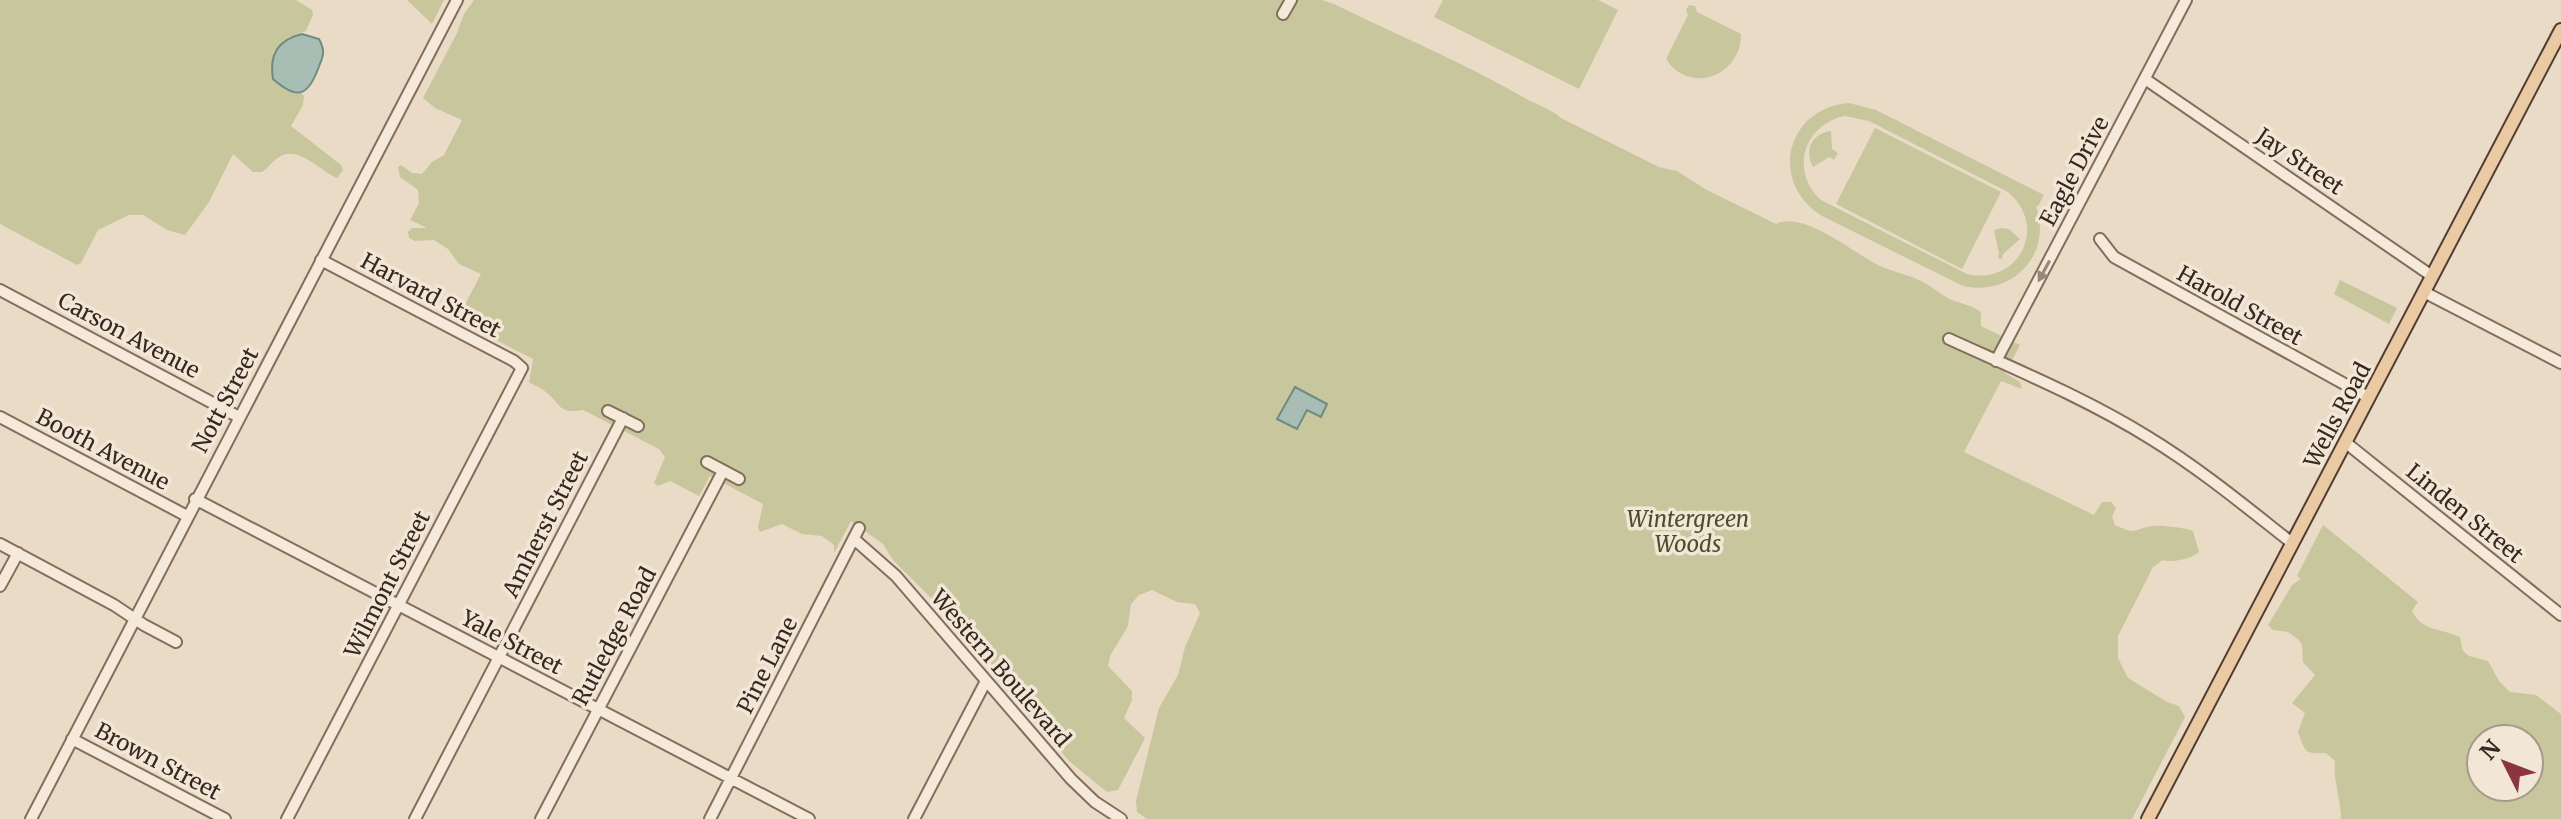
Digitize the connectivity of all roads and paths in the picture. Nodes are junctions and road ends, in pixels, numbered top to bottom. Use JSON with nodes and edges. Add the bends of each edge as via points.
{"nodes":[{"id":1,"x":457,"y":0,"type":"edge"},
{"id":2,"x":1291,"y":0,"type":"edge"},
{"id":3,"x":2186,"y":0,"type":"edge"},
{"id":4,"x":1283,"y":14,"type":"dead end"},
{"id":5,"x":2561,"y":30,"type":"edge"},
{"id":6,"x":2145,"y":79,"type":"junction"},
{"id":7,"x":2100,"y":239,"type":"dead end"},
{"id":8,"x":321,"y":260,"type":"junction"},
{"id":9,"x":2432,"y":276,"type":"junction"},
{"id":10,"x":0,"y":290,"type":"edge"},
{"id":11,"x":2424,"y":292,"type":"junction"},
{"id":12,"x":1949,"y":339,"type":"dead end"},
{"id":13,"x":1996,"y":361,"type":"junction"},
{"id":14,"x":2561,"y":363,"type":"edge"},
{"id":15,"x":522,"y":366,"type":"joint"},
{"id":16,"x":2368,"y":397,"type":"junction"},
{"id":17,"x":608,"y":411,"type":"dead end"},
{"id":18,"x":0,"y":417,"type":"edge"},
{"id":19,"x":239,"y":417,"type":"junction"},
{"id":20,"x":623,"y":418,"type":"junction"},
{"id":21,"x":638,"y":426,"type":"dead end"},
{"id":22,"x":2345,"y":442,"type":"junction"},
{"id":23,"x":707,"y":462,"type":"dead end"},
{"id":24,"x":723,"y":471,"type":"junction"},
{"id":25,"x":739,"y":479,"type":"dead end"},
{"id":26,"x":195,"y":499,"type":"junction"},
{"id":27,"x":187,"y":516,"type":"junction"},
{"id":28,"x":857,"y":534,"type":"joint"},
{"id":29,"x":2292,"y":543,"type":"junction"},
{"id":30,"x":0,"y":544,"type":"edge"},
{"id":31,"x":18,"y":553,"type":"junction"},
{"id":32,"x":0,"y":586,"type":"edge"},
{"id":33,"x":399,"y":605,"type":"junction"},
{"id":34,"x":2561,"y":615,"type":"edge"},
{"id":35,"x":134,"y":617,"type":"junction"},
{"id":36,"x":176,"y":642,"type":"dead end"},
{"id":37,"x":499,"y":657,"type":"junction"},
{"id":38,"x":986,"y":681,"type":"junction"},
{"id":39,"x":599,"y":709,"type":"junction"},
{"id":40,"x":72,"y":739,"type":"junction"},
{"id":41,"x":731,"y":778,"type":"junction"},
{"id":42,"x":1117,"y":818,"type":"edge"},
{"id":43,"x":31,"y":819,"type":"edge"},
{"id":44,"x":225,"y":819,"type":"edge"},
{"id":45,"x":287,"y":819,"type":"edge"},
{"id":46,"x":415,"y":819,"type":"edge"},
{"id":47,"x":541,"y":819,"type":"edge"},
{"id":48,"x":710,"y":819,"type":"edge"},
{"id":49,"x":809,"y":819,"type":"edge"},
{"id":50,"x":914,"y":819,"type":"edge"},
{"id":51,"x":2148,"y":819,"type":"edge"}],
"edges":[{"from":1,"to":8,"type":"street","name":"Nott Street"},
{"from":2,"to":4,"type":"street"},
{"from":3,"to":6,"type":"street","name":"Eagle Drive"},
{"from":5,"to":9,"type":"main road","name":"Wells Road"},
{"from":6,"to":9,"type":"street","name":"Jay Street"},
{"from":6,"to":13,"type":"street","name":"Eagle Drive","one_way":true},
{"from":7,"to":16,"type":"street","name":"Harold Street","via":[[2114,257]]},
{"from":8,"to":15,"type":"street","name":"Harvard Street"},
{"from":8,"to":19,"type":"street","name":"Nott Street"},
{"from":9,"to":11,"type":"main road","name":"Wells Road"},
{"from":10,"to":19,"type":"street","name":"Carson Avenue"},
{"from":11,"to":14,"type":"street"},
{"from":11,"to":16,"type":"main road","name":"Wells Road"},
{"from":12,"to":13,"type":"street"},
{"from":13,"to":29,"type":"street","via":[[2147,436]]},
{"from":15,"to":33,"type":"street","name":"Wilmont Street"},
{"from":16,"to":22,"type":"main road","name":"Wells Road"},
{"from":17,"to":20,"type":"street"},
{"from":18,"to":27,"type":"street","name":"Booth Avenue"},
{"from":19,"to":26,"type":"street","name":"Nott Street"},
{"from":20,"to":21,"type":"street"},
{"from":20,"to":37,"type":"street","name":"Amherst Street"},
{"from":22,"to":29,"type":"main road","name":"Wells Road"},
{"from":22,"to":34,"type":"street","name":"Linden Street"},
{"from":23,"to":24,"type":"street"},
{"from":24,"to":25,"type":"street"},
{"from":24,"to":39,"type":"street","name":"Rutledge Road"},
{"from":26,"to":27,"type":"street","name":"Nott Street"},
{"from":26,"to":33,"type":"street","name":"Yale Street"},
{"from":27,"to":35,"type":"street","name":"Nott Street"},
{"from":28,"to":38,"type":"street","name":"Western Boulevard"},
{"from":28,"to":41,"type":"street","name":"Pine Lane"},
{"from":29,"to":51,"type":"main road","name":"Wells Road"},
{"from":30,"to":31,"type":"street"},
{"from":31,"to":32,"type":"street"},
{"from":31,"to":35,"type":"street"},
{"from":33,"to":37,"type":"street","name":"Yale Street"},
{"from":33,"to":45,"type":"street","name":"Wilmont Street"},
{"from":35,"to":36,"type":"street"},
{"from":35,"to":40,"type":"street","name":"Nott Street"},
{"from":37,"to":39,"type":"street","name":"Yale Street"},
{"from":37,"to":46,"type":"street","name":"Amherst Street"},
{"from":38,"to":42,"type":"street","name":"Western Boulevard","via":[[1076,784]]},
{"from":38,"to":50,"type":"street"},
{"from":39,"to":41,"type":"street","name":"Yale Street"},
{"from":39,"to":47,"type":"street","name":"Rutledge Road"},
{"from":40,"to":43,"type":"street","name":"Nott Street"},
{"from":40,"to":44,"type":"street","name":"Brown Street"},
{"from":41,"to":48,"type":"street","name":"Pine Lane"},
{"from":41,"to":49,"type":"street","name":"Yale Street"}]}
